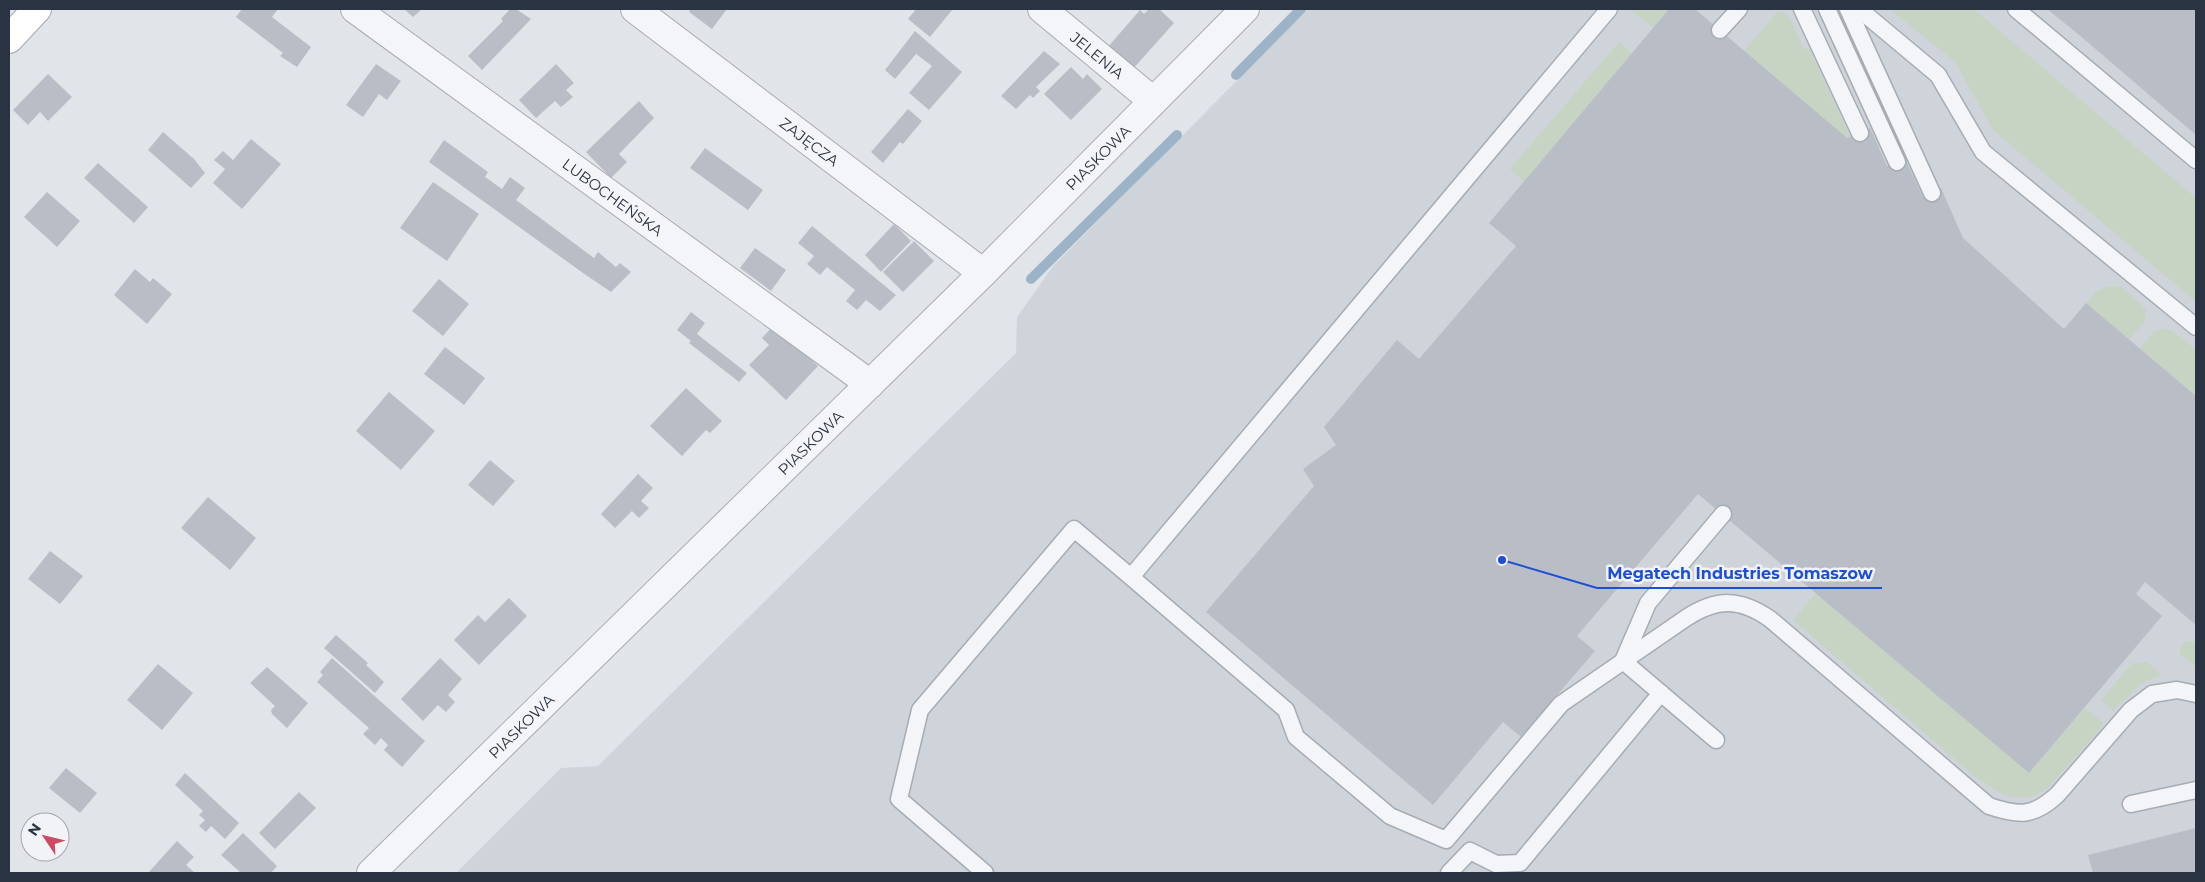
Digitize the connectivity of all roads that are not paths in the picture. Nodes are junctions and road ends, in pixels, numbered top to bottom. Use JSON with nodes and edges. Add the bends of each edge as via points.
{"nodes":[{"id":1,"x":37,"y":9,"type":"edge"},
{"id":2,"x":354,"y":9,"type":"edge"},
{"id":3,"x":635,"y":9,"type":"edge"},
{"id":4,"x":1042,"y":9,"type":"edge"},
{"id":5,"x":1245,"y":9,"type":"edge"},
{"id":6,"x":1609,"y":9,"type":"edge"},
{"id":7,"x":1739,"y":9,"type":"edge"},
{"id":8,"x":1802,"y":9,"type":"edge"},
{"id":9,"x":1827,"y":9,"type":"edge"},
{"id":10,"x":1848,"y":9,"type":"edge"},
{"id":11,"x":1859,"y":9,"type":"edge"},
{"id":12,"x":2016,"y":9,"type":"edge"},
{"id":13,"x":1720,"y":30,"type":"dead end"},
{"id":14,"x":9,"y":39,"type":"edge"},
{"id":15,"x":1154,"y":101,"type":"junction"},
{"id":16,"x":1860,"y":133,"type":"dead end"},
{"id":17,"x":2196,"y":160,"type":"edge"},
{"id":18,"x":1897,"y":162,"type":"dead end"},
{"id":19,"x":1932,"y":193,"type":"dead end"},
{"id":20,"x":983,"y":273,"type":"junction"},
{"id":21,"x":2196,"y":327,"type":"edge"},
{"id":22,"x":870,"y":384,"type":"junction"},
{"id":23,"x":1723,"y":514,"type":"dead end"},
{"id":24,"x":1131,"y":577,"type":"junction"},
{"id":25,"x":1623,"y":661,"type":"junction"},
{"id":26,"x":1660,"y":693,"type":"junction"},
{"id":27,"x":2196,"y":694,"type":"edge"},
{"id":28,"x":1716,"y":740,"type":"dead end"},
{"id":29,"x":2196,"y":790,"type":"edge"},
{"id":30,"x":2131,"y":804,"type":"dead end"},
{"id":31,"x":1446,"y":840,"type":"junction"},
{"id":32,"x":1470,"y":851,"type":"junction"},
{"id":33,"x":371,"y":873,"type":"edge"},
{"id":34,"x":986,"y":873,"type":"edge"},
{"id":35,"x":1449,"y":873,"type":"edge"}],
"edges":[{"from":1,"to":14,"type":"main road"},
{"from":2,"to":22,"type":"street","name":"LUBOCHEŃSKA"},
{"from":3,"to":20,"type":"street","name":"ZAJĘCZA"},
{"from":4,"to":15,"type":"street","name":"JELENIA"},
{"from":5,"to":15,"type":"street","name":"PIASKOWA"},
{"from":6,"to":24,"type":"lane"},
{"from":7,"to":13,"type":"lane"},
{"from":8,"to":16,"type":"lane"},
{"from":9,"to":18,"type":"lane"},
{"from":10,"to":19,"type":"lane"},
{"from":11,"to":21,"type":"lane","via":[[1938,75],[1983,152]]},
{"from":12,"to":17,"type":"lane"},
{"from":15,"to":20,"type":"street","name":"PIASKOWA"},
{"from":20,"to":22,"type":"street","name":"PIASKOWA"},
{"from":22,"to":33,"type":"street","name":"PIASKOWA"},
{"from":23,"to":25,"type":"lane","via":[[1648,603]]},
{"from":24,"to":31,"type":"lane","via":[[1286,710],[1296,737],[1390,816]]},
{"from":24,"to":34,"type":"lane","via":[[1074,529],[920,710],[899,800]]},
{"from":25,"to":26,"type":"lane"},
{"from":25,"to":27,"type":"lane","via":[[1702,608],[1719,603],[1755,609],[1990,806],[2012,814],[2028,813],[2057,795],[2131,710],[2152,694],[2177,690]]},
{"from":25,"to":31,"type":"lane","via":[[1561,704]]},
{"from":26,"to":28,"type":"lane"},
{"from":26,"to":32,"type":"lane","via":[[1520,863],[1496,864]]},
{"from":29,"to":30,"type":"lane"},
{"from":31,"to":32,"type":"lane"},
{"from":32,"to":35,"type":"lane"}]}
